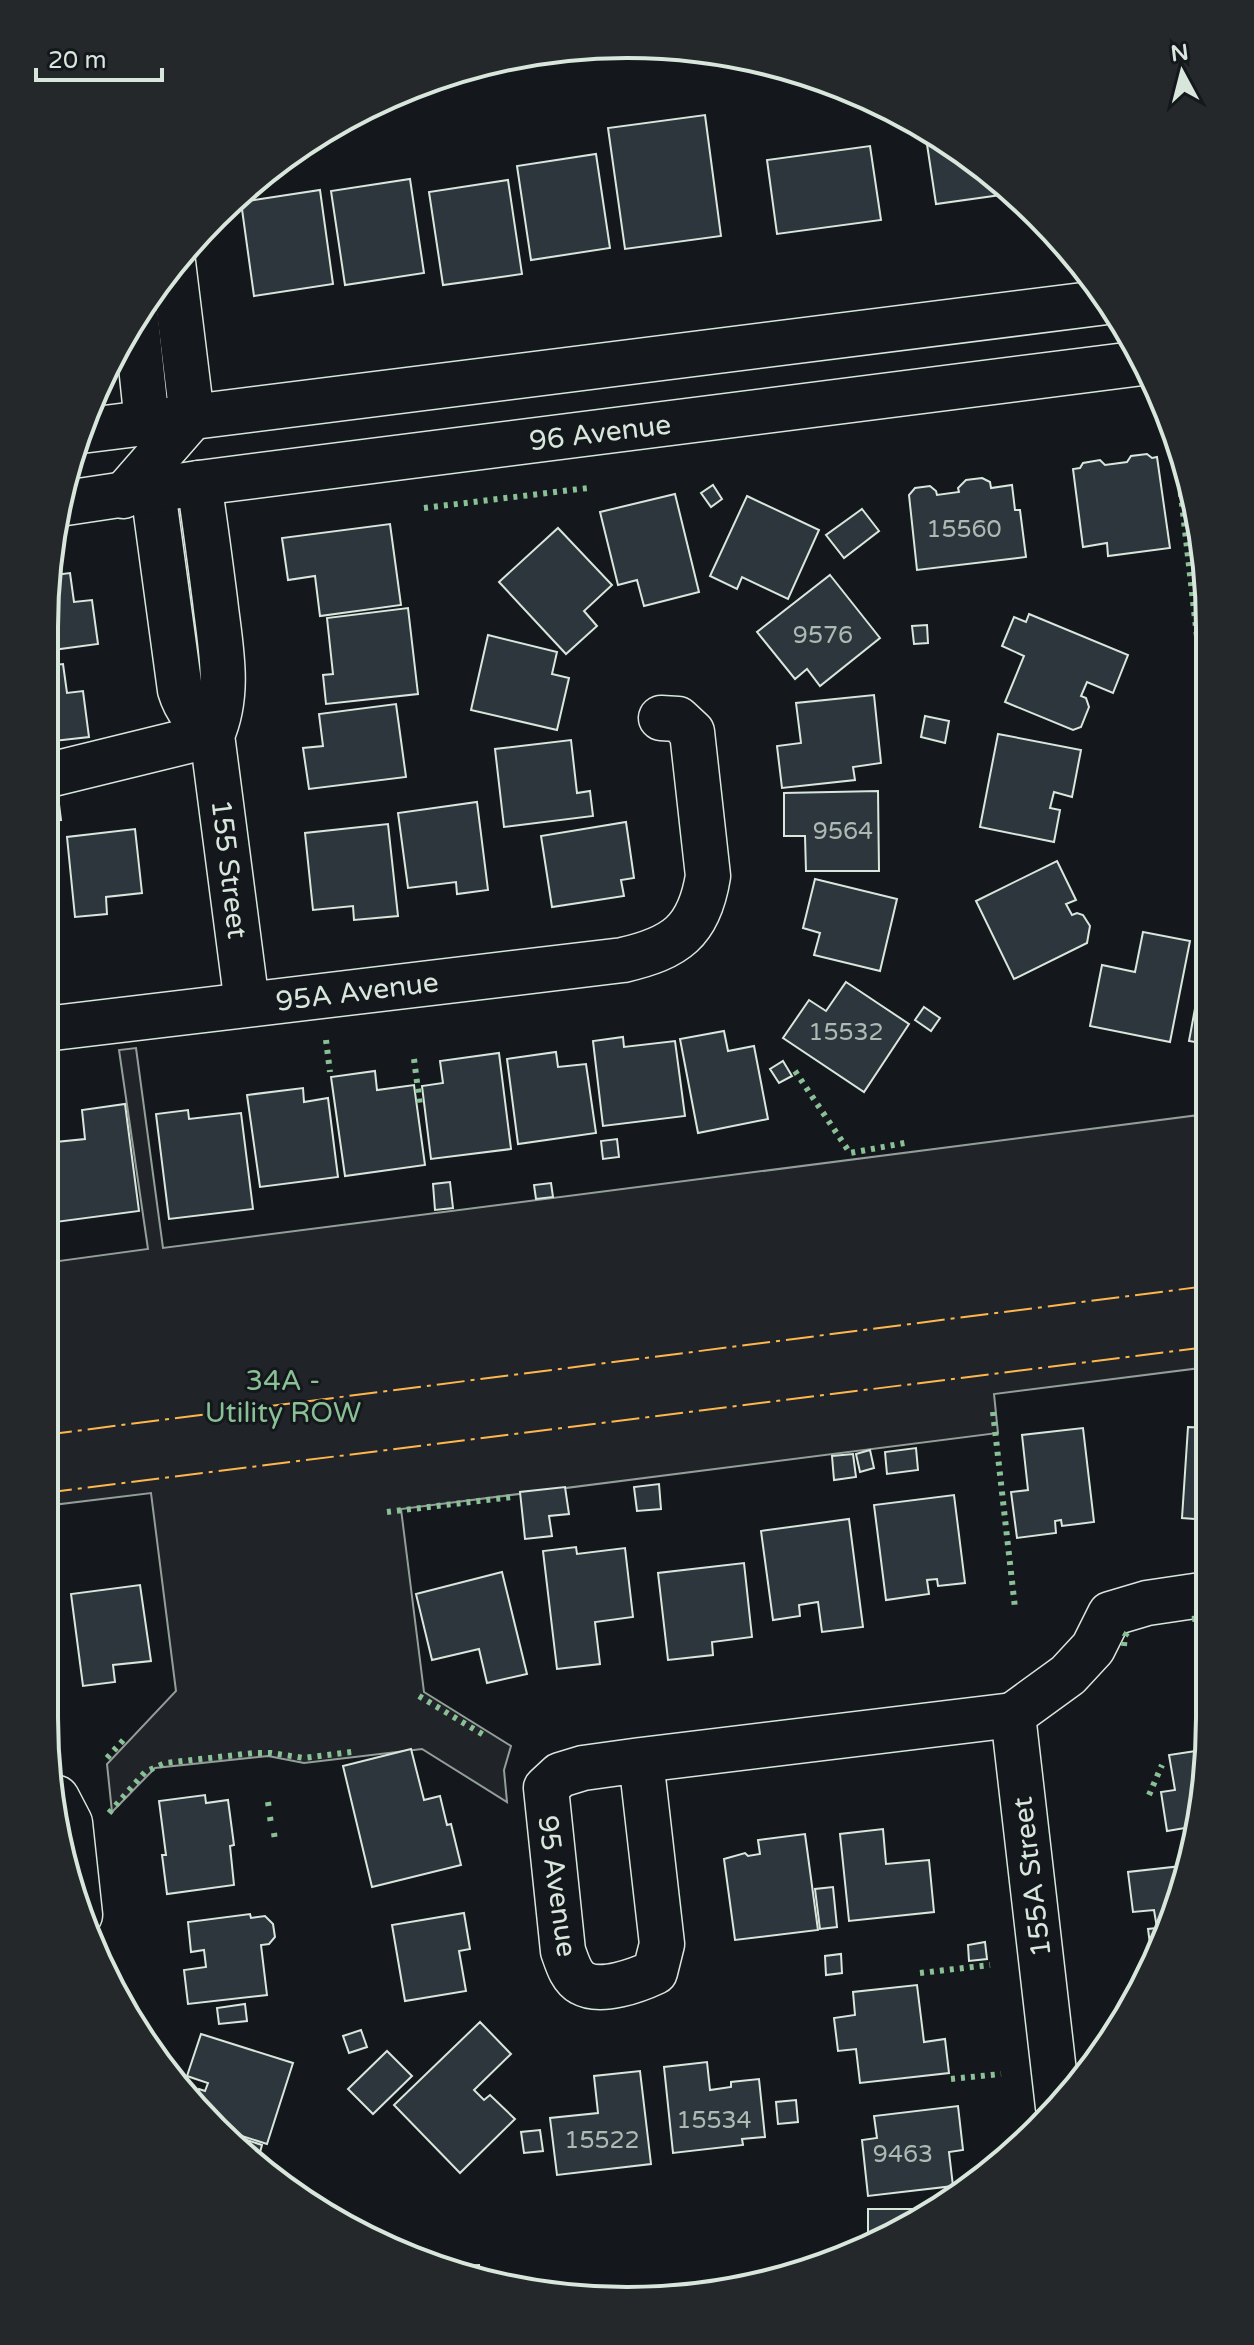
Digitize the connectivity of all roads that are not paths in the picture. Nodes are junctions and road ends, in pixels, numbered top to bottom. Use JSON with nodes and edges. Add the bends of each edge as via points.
{"nodes":[{"id":1,"x":175,"y":282,"type":"edge"},
{"id":2,"x":1095,"y":304,"type":"edge"},
{"id":3,"x":138,"y":336,"type":"edge"},
{"id":4,"x":1131,"y":364,"type":"edge"},
{"id":5,"x":192,"y":417,"type":"junction"},
{"id":6,"x":147,"y":423,"type":"junction"},
{"id":7,"x":93,"y":429,"type":"edge"},
{"id":8,"x":199,"y":483,"type":"junction"},
{"id":9,"x":138,"y":494,"type":"junction"},
{"id":10,"x":72,"y":502,"type":"edge"},
{"id":11,"x":661,"y":718,"type":"dead end"},
{"id":12,"x":212,"y":735,"type":"junction"},
{"id":13,"x":58,"y":773,"type":"edge"},
{"id":14,"x":247,"y":1004,"type":"junction"},
{"id":15,"x":58,"y":1027,"type":"edge"},
{"id":16,"x":1196,"y":1596,"type":"edge"},
{"id":17,"x":1013,"y":1715,"type":"junction"},
{"id":18,"x":641,"y":1760,"type":"junction"},
{"id":19,"x":67,"y":1817,"type":"edge"},
{"id":20,"x":72,"y":1844,"type":"edge"},
{"id":21,"x":1056,"y":2091,"type":"edge"}],
"edges":[{"from":1,"to":5,"type":"street"},
{"from":2,"to":5,"type":"street"},
{"from":3,"to":6,"type":"street"},
{"from":4,"to":8,"type":"street","name":"96 Avenue"},
{"from":5,"to":6,"type":"street"},
{"from":5,"to":9,"type":"street"},
{"from":6,"to":7,"type":"street"},
{"from":8,"to":9,"type":"street","name":"96 Avenue"},
{"from":8,"to":12,"type":"street","name":"155 Street","via":[[223,672],[220,718]]},
{"from":9,"to":10,"type":"street","name":"96 Avenue"},
{"from":9,"to":12,"type":"street","via":[[180,690],[185,706]]},
{"from":11,"to":14,"type":"street","name":"95A Avenue","via":[[678,719],[692,732],[708,876],[704,899],[684,934],[668,946],[623,960]]},
{"from":12,"to":13,"type":"street"},
{"from":12,"to":14,"type":"street","name":"155 Street"},
{"from":14,"to":15,"type":"street","name":"95A Avenue"},
{"from":16,"to":17,"type":"street","via":[[1110,1614],[1093,1648],[1068,1675]]},
{"from":17,"to":18,"type":"street","name":"95 Avenue"},
{"from":17,"to":21,"type":"street","name":"155A Street"},
{"from":18,"to":18,"type":"street","name":"95 Avenue","via":[[583,1768],[560,1775],[546,1788],[563,1951],[569,1969],[582,1983],[617,1985],[655,1972],[662,1944]]},
{"from":19,"to":20,"type":"street"}]}
